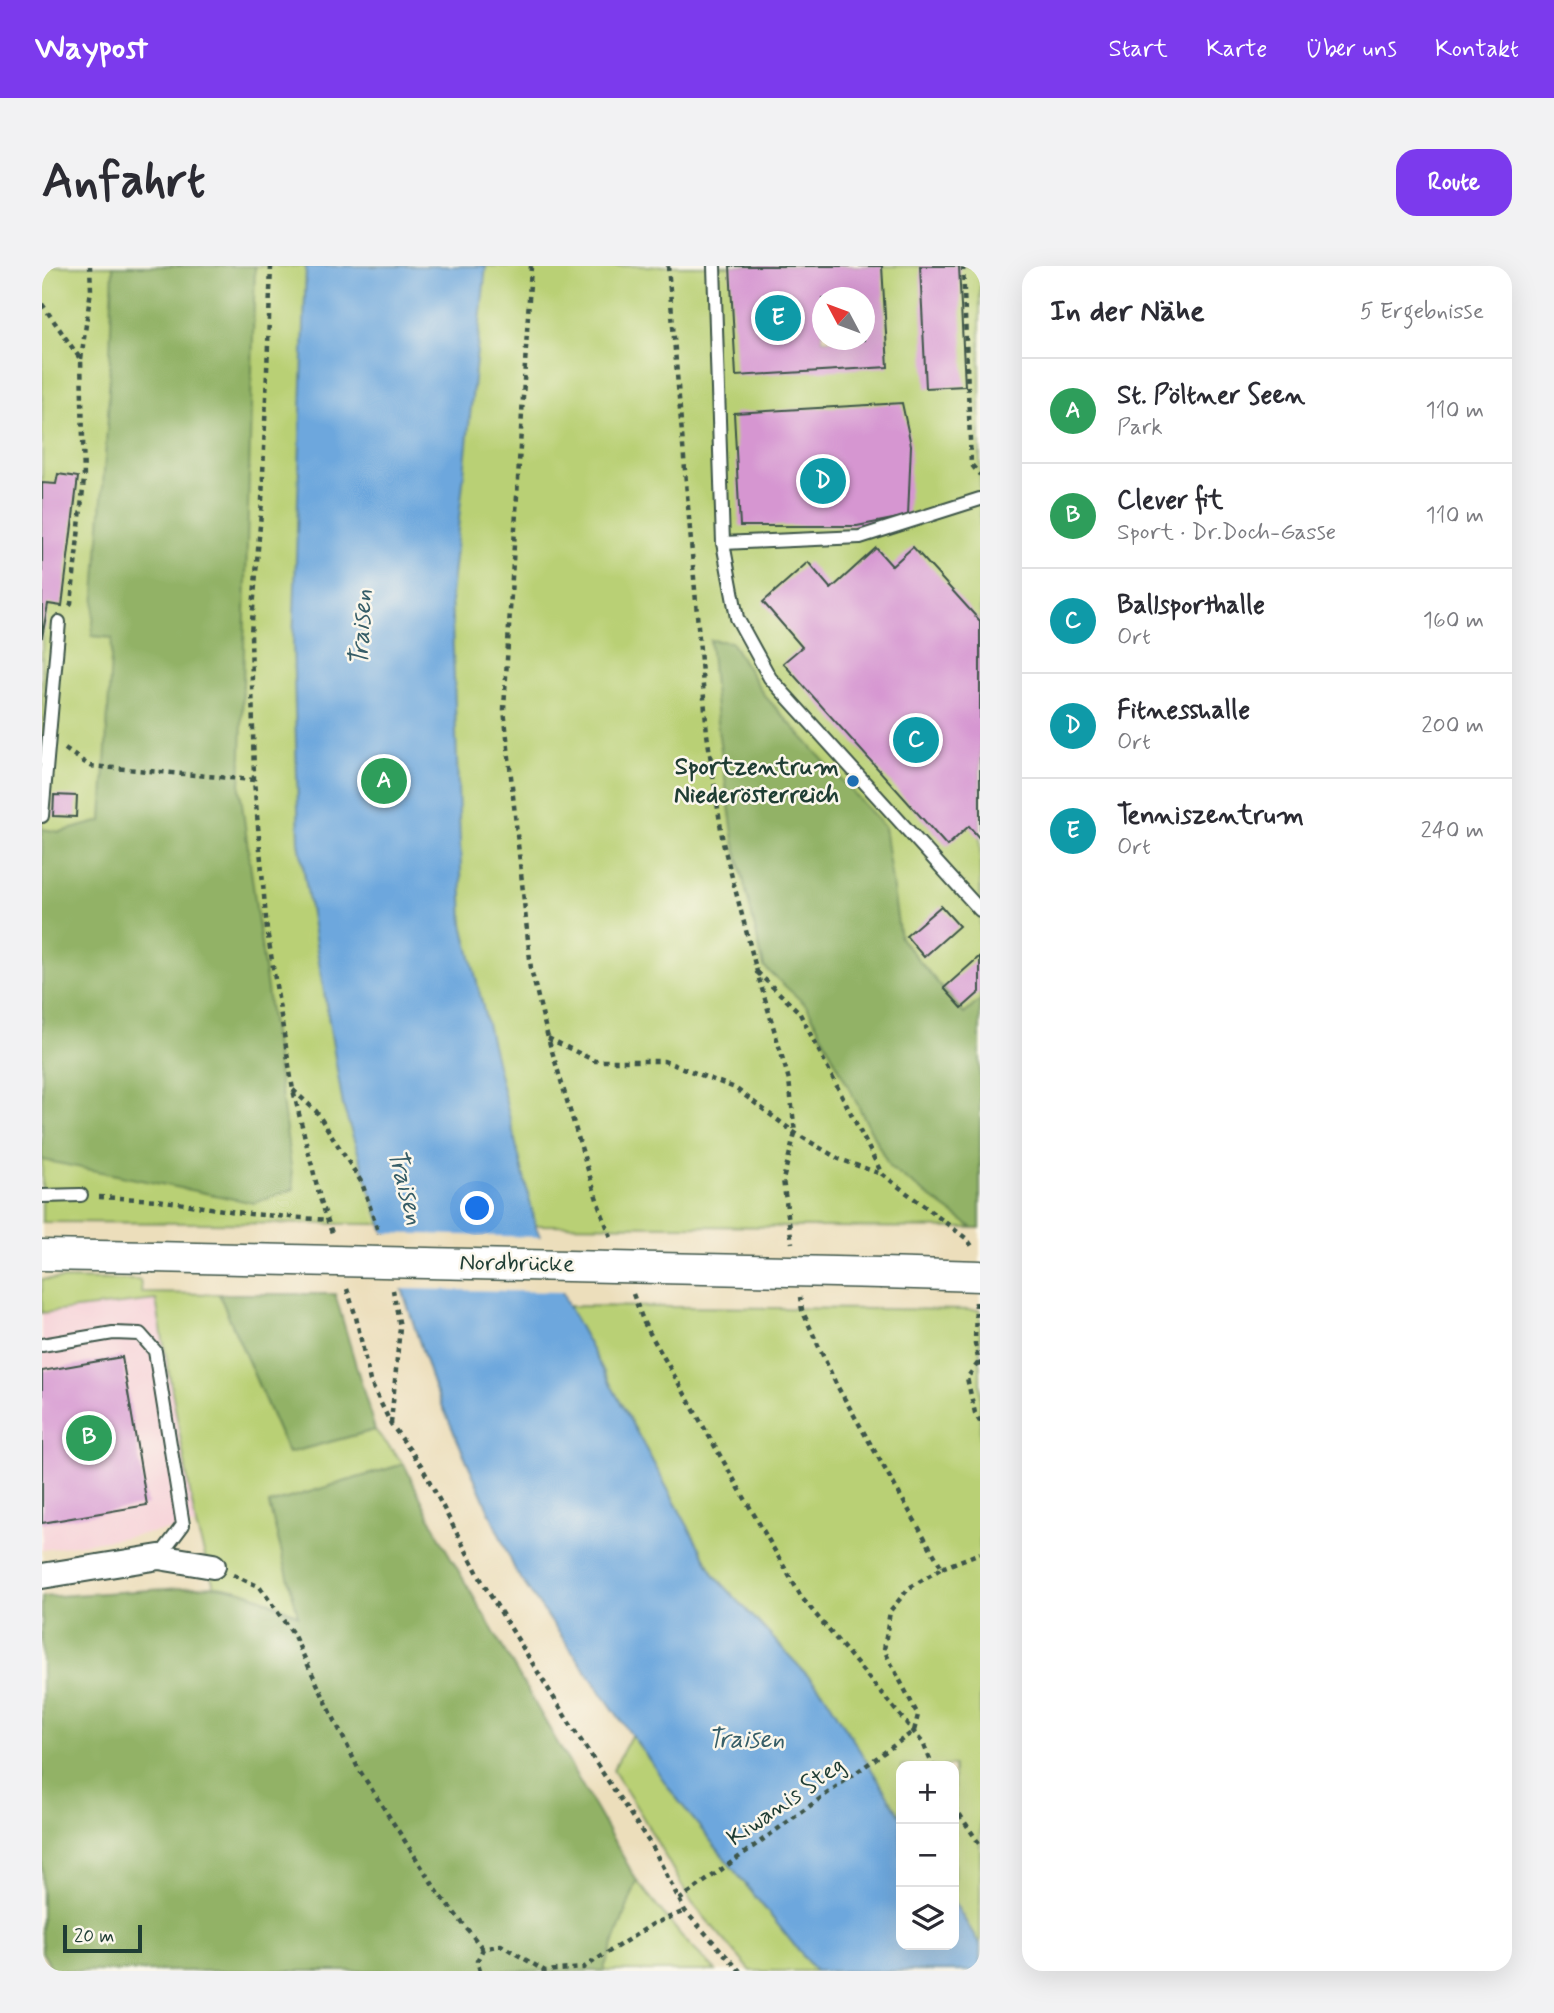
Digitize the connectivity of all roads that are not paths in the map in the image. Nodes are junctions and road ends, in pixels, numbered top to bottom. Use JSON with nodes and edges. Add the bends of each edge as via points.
{"nodes":[{"id":1,"x":714,"y":266,"type":"edge"},
{"id":2,"x":980,"y":499,"type":"edge"},
{"id":3,"x":723,"y":543,"type":"junction"},
{"id":4,"x":60,"y":622,"type":"road end"},
{"id":5,"x":42,"y":816,"type":"edge"},
{"id":6,"x":980,"y":910,"type":"edge"},
{"id":7,"x":81,"y":1195,"type":"road end"},
{"id":8,"x":42,"y":1196,"type":"edge"},
{"id":9,"x":42,"y":1255,"type":"edge"},
{"id":10,"x":979,"y":1276,"type":"edge"},
{"id":11,"x":42,"y":1345,"type":"edge"},
{"id":12,"x":159,"y":1557,"type":"junction"},
{"id":13,"x":213,"y":1566,"type":"road end"},
{"id":14,"x":42,"y":1576,"type":"edge"}],
"edges":[{"from":1,"to":3,"type":"lane"},
{"from":2,"to":3,"type":"lane","via":[[860,537]]},
{"from":3,"to":6,"type":"lane","via":[[737,618],[770,678]]},
{"from":4,"to":5,"type":"lane"},
{"from":7,"to":8,"type":"lane"},
{"from":9,"to":10,"type":"street","name":"Nordbrücke","bridge":true,"via":[[153,1257],[384,1250]]},
{"from":11,"to":12,"type":"lane","via":[[113,1333],[140,1334],[155,1352],[183,1525]]},
{"from":12,"to":13,"type":"street"},
{"from":12,"to":14,"type":"street"}]}
